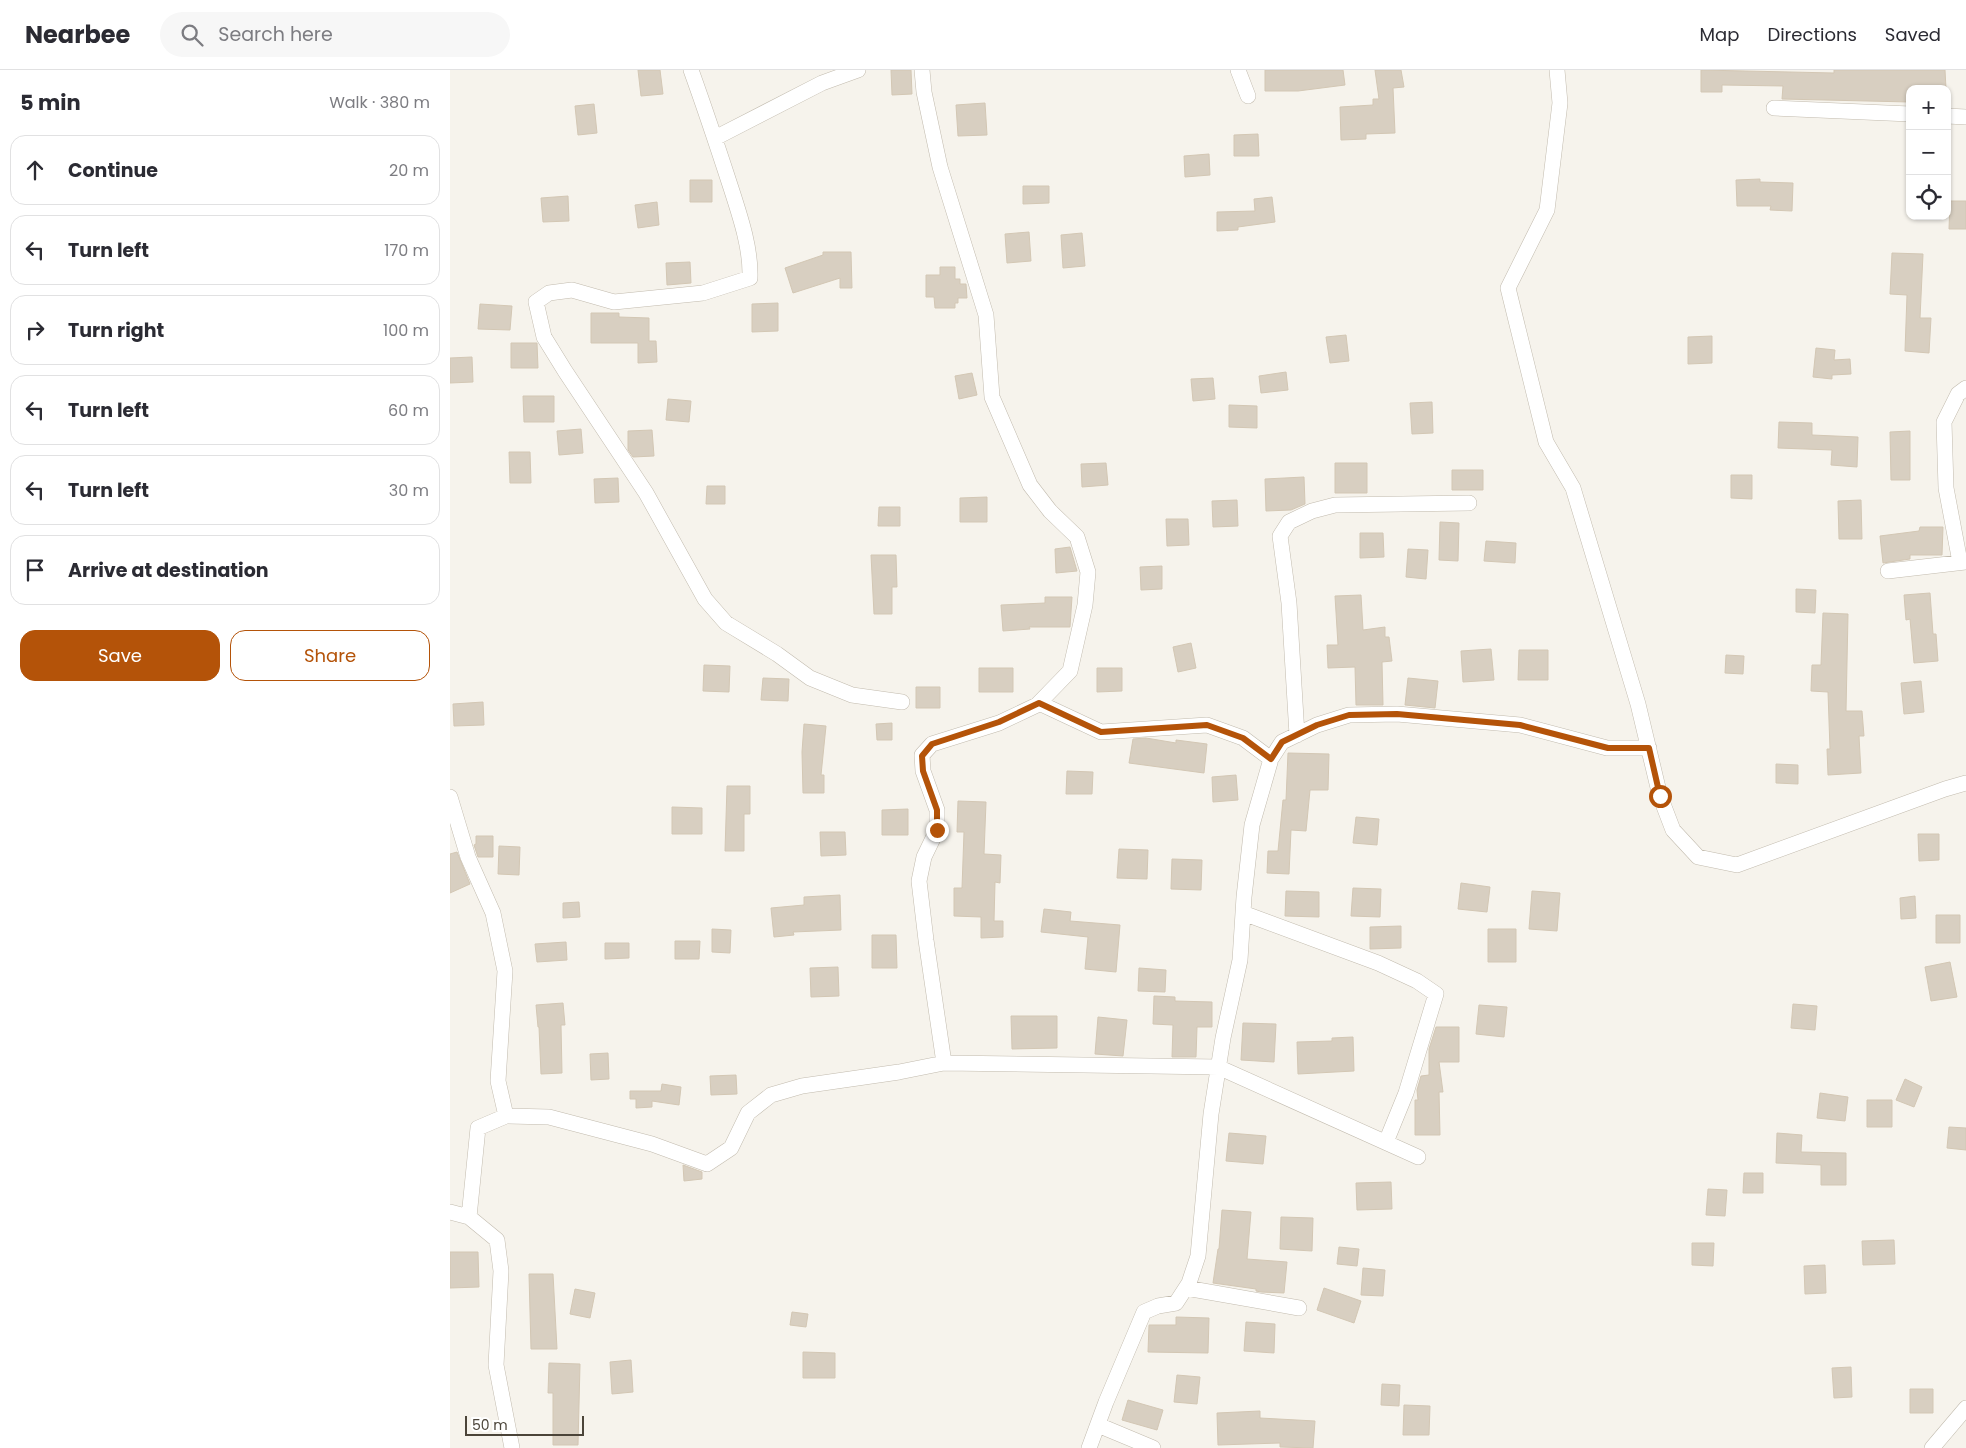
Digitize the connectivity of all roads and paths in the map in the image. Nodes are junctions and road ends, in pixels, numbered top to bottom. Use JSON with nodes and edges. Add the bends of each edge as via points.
{"nodes":[{"id":1,"x":690,"y":70,"type":"edge"},
{"id":2,"x":858,"y":70,"type":"edge"},
{"id":3,"x":922,"y":70,"type":"edge"},
{"id":4,"x":1238,"y":70,"type":"edge"},
{"id":5,"x":1557,"y":70,"type":"edge"},
{"id":6,"x":1248,"y":96,"type":"dead end"},
{"id":7,"x":1774,"y":108,"type":"dead end"},
{"id":8,"x":1906,"y":114,"type":"edge"},
{"id":9,"x":1951,"y":116,"type":"edge"},
{"id":10,"x":1966,"y":117,"type":"edge"},
{"id":11,"x":715,"y":138,"type":"junction"},
{"id":12,"x":1966,"y":388,"type":"edge"},
{"id":13,"x":1469,"y":503,"type":"dead end"},
{"id":14,"x":1963,"y":562,"type":"edge"},
{"id":15,"x":1888,"y":570,"type":"dead end"},
{"id":16,"x":902,"y":702,"type":"dead end"},
{"id":17,"x":1039,"y":703,"type":"junction"},
{"id":18,"x":1297,"y":735,"type":"junction"},
{"id":19,"x":1649,"y":748,"type":"junction"},
{"id":20,"x":1271,"y":759,"type":"junction"},
{"id":21,"x":1966,"y":783,"type":"edge"},
{"id":22,"x":450,"y":797,"type":"edge"},
{"id":23,"x":1243,"y":913,"type":"junction"},
{"id":24,"x":944,"y":1063,"type":"junction"},
{"id":25,"x":1218,"y":1067,"type":"junction"},
{"id":26,"x":506,"y":1116,"type":"junction"},
{"id":27,"x":1386,"y":1142,"type":"junction"},
{"id":28,"x":1418,"y":1157,"type":"dead end"},
{"id":29,"x":450,"y":1212,"type":"edge"},
{"id":30,"x":469,"y":1217,"type":"junction"},
{"id":31,"x":1186,"y":1288,"type":"junction"},
{"id":32,"x":1299,"y":1308,"type":"dead end"},
{"id":33,"x":1966,"y":1408,"type":"edge"},
{"id":34,"x":1098,"y":1425,"type":"junction"},
{"id":35,"x":512,"y":1448,"type":"edge"},
{"id":36,"x":1089,"y":1448,"type":"edge"},
{"id":37,"x":1153,"y":1448,"type":"edge"},
{"id":38,"x":1932,"y":1448,"type":"edge"}],
"edges":[{"from":1,"to":11,"type":"street"},
{"from":2,"to":11,"type":"street","via":[[822,83]]},
{"from":3,"to":17,"type":"street","via":[[940,167],[986,315],[992,396],[1030,485],[1050,511],[1078,537],[1088,572],[1085,605],[1070,671]]},
{"from":4,"to":6,"type":"street"},
{"from":5,"to":19,"type":"street","via":[[1560,103],[1547,210],[1508,288],[1546,442],[1574,488]]},
{"from":7,"to":8,"type":"street"},
{"from":9,"to":10,"type":"street"},
{"from":11,"to":16,"type":"street","via":[[740,216],[751,263],[750,278],[703,293],[614,302],[572,290],[550,293],[536,302],[544,337],[646,493],[705,599],[726,623],[810,678],[852,695]]},
{"from":12,"to":14,"type":"street","via":[[1958,394],[1944,422],[1946,488]]},
{"from":13,"to":18,"type":"street","via":[[1335,505],[1289,522],[1280,536],[1289,602]]},
{"from":14,"to":15,"type":"street"},
{"from":17,"to":20,"type":"street","via":[[1101,732],[1207,725],[1243,738]]},
{"from":17,"to":24,"type":"street","via":[[999,722],[932,744],[922,756],[923,771],[937,810],[937,830],[924,857],[919,881]]},
{"from":18,"to":19,"type":"street","via":[[1349,715],[1397,714],[1520,725],[1608,748]]},
{"from":18,"to":20,"type":"street","via":[[1282,742]]},
{"from":19,"to":21,"type":"street","via":[[1660,796],[1673,830],[1698,857],[1737,865]]},
{"from":20,"to":23,"type":"street","via":[[1252,825]]},
{"from":22,"to":26,"type":"street","via":[[468,857],[493,912],[505,971],[498,1081]]},
{"from":23,"to":25,"type":"street","via":[[1240,960]]},
{"from":23,"to":27,"type":"street","via":[[1378,963],[1436,994],[1406,1093]]},
{"from":24,"to":25,"type":"street"},
{"from":24,"to":26,"type":"street","via":[[802,1086],[771,1095],[748,1113],[731,1148],[707,1164],[652,1144],[549,1117]]},
{"from":25,"to":27,"type":"street"},
{"from":25,"to":31,"type":"street","via":[[1198,1256]]},
{"from":26,"to":30,"type":"street","via":[[478,1128]]},
{"from":27,"to":28,"type":"street"},
{"from":29,"to":30,"type":"street"},
{"from":30,"to":35,"type":"street","via":[[496,1240],[501,1271],[496,1365]]},
{"from":31,"to":32,"type":"street"},
{"from":31,"to":34,"type":"street","via":[[1176,1303],[1144,1312]]},
{"from":33,"to":38,"type":"street"},
{"from":34,"to":36,"type":"street"},
{"from":34,"to":37,"type":"street"}]}
